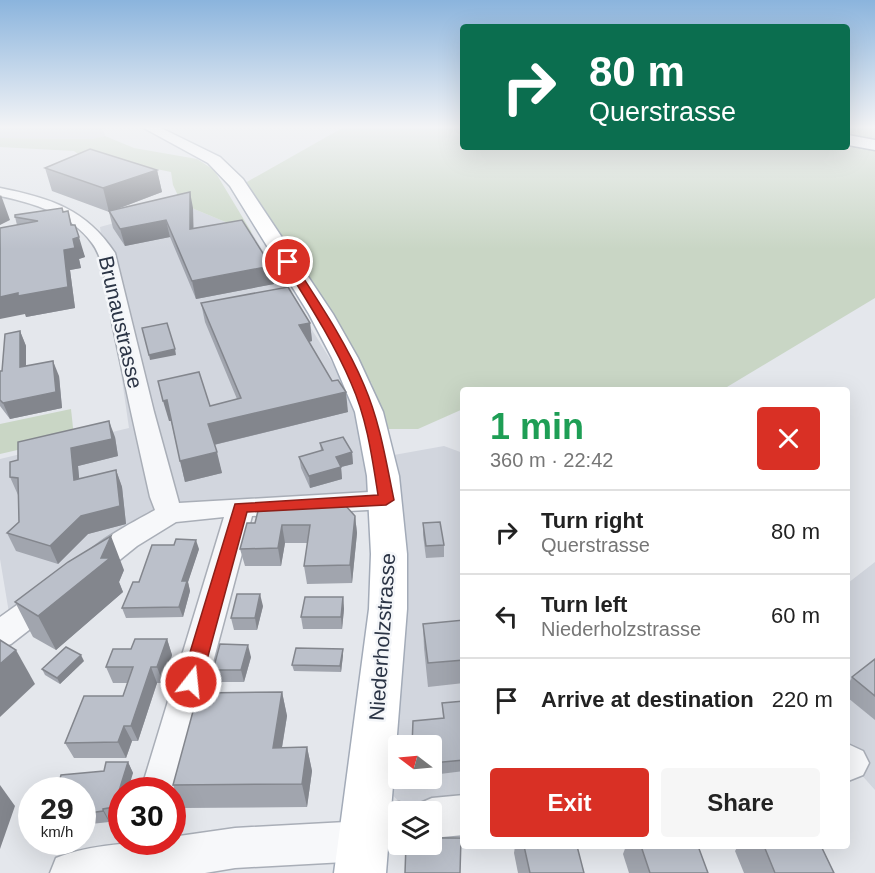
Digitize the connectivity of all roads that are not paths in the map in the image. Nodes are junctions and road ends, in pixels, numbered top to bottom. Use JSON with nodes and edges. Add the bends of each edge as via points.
{"nodes":[{"id":1,"x":222,"y":168,"type":"edge"},
{"id":2,"x":0,"y":192,"type":"edge"},
{"id":3,"x":386,"y":500,"type":"junction"},
{"id":4,"x":241,"y":507,"type":"junction"},
{"id":5,"x":170,"y":513,"type":"junction"},
{"id":6,"x":0,"y":634,"type":"edge"},
{"id":7,"x":164,"y":777,"type":"edge"},
{"id":8,"x":460,"y":816,"type":"edge"},
{"id":9,"x":442,"y":818,"type":"edge"},
{"id":10,"x":372,"y":841,"type":"edge"},
{"id":11,"x":186,"y":850,"type":"edge"},
{"id":12,"x":133,"y":855,"type":"edge"},
{"id":13,"x":71,"y":873,"type":"edge"}],
"edges":[{"from":1,"to":3,"type":"main road","name":"Niederholzstrasse","via":[[257,212],[321,314],[358,384],[375,434]]},
{"from":2,"to":5,"type":"street","name":"Brunaustrasse","via":[[74,216],[103,245],[160,486]]},
{"from":3,"to":4,"type":"street"},
{"from":3,"to":10,"type":"main road","name":"Niederholzstrasse","via":[[388,609]]},
{"from":4,"to":5,"type":"street"},
{"from":4,"to":7,"type":"street"},
{"from":5,"to":6,"type":"street","via":[[127,539]]},
{"from":8,"to":9,"type":"street"},
{"from":10,"to":11,"type":"street"},
{"from":12,"to":13,"type":"street"}]}
